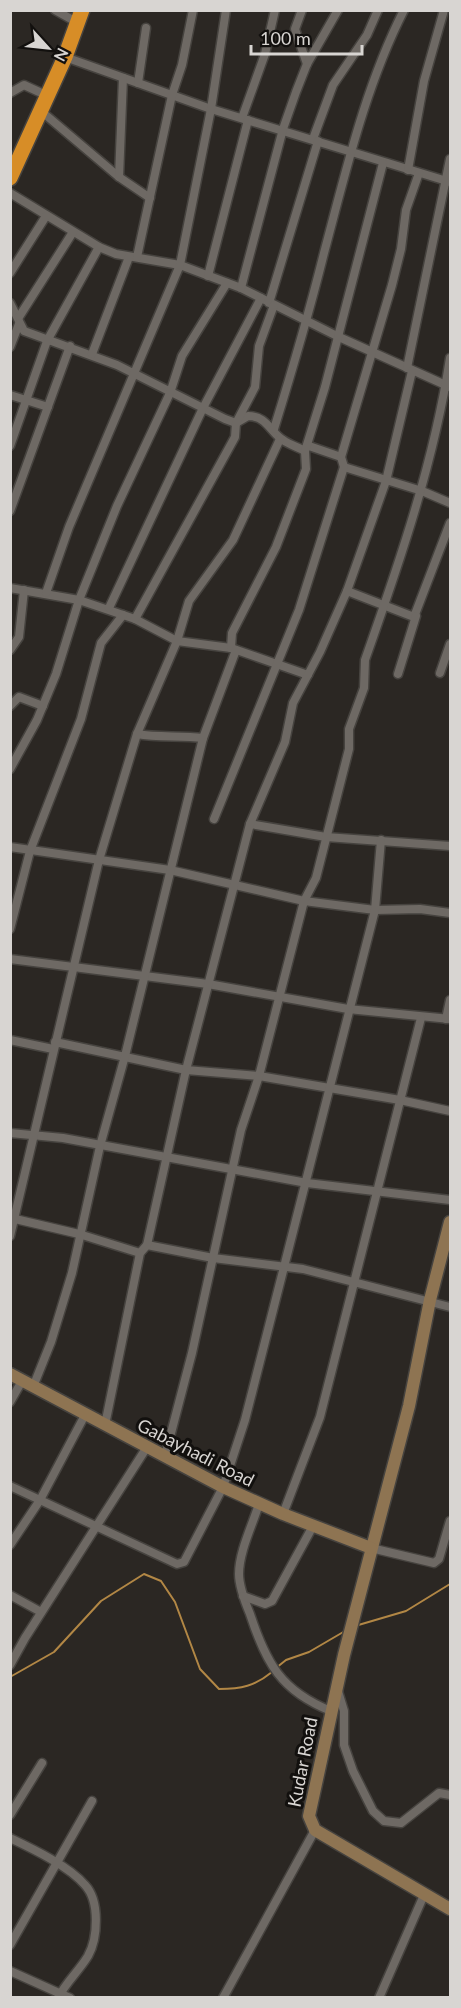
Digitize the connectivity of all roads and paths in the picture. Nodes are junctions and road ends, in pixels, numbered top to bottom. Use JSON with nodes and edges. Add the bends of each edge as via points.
{"nodes":[{"id":1,"x":56,"y":10,"type":"edge"},
{"id":2,"x":194,"y":10,"type":"edge"},
{"id":3,"x":226,"y":10,"type":"edge"},
{"id":4,"x":275,"y":10,"type":"edge"},
{"id":5,"x":302,"y":10,"type":"edge"},
{"id":6,"x":338,"y":10,"type":"edge"},
{"id":7,"x":378,"y":10,"type":"edge"},
{"id":8,"x":404,"y":10,"type":"edge"},
{"id":9,"x":444,"y":10,"type":"edge"},
{"id":10,"x":80,"y":17,"type":"edge"},
{"id":11,"x":146,"y":28,"type":"dead end"},
{"id":12,"x":65,"y":57,"type":"junction"},
{"id":13,"x":307,"y":63,"type":"junction"},
{"id":14,"x":123,"y":78,"type":"junction"},
{"id":15,"x":138,"y":83,"type":"junction"},
{"id":16,"x":10,"y":93,"type":"edge"},
{"id":17,"x":172,"y":95,"type":"junction"},
{"id":18,"x":48,"y":96,"type":"junction"},
{"id":19,"x":211,"y":109,"type":"junction"},
{"id":20,"x":41,"y":111,"type":"junction"},
{"id":21,"x":245,"y":119,"type":"junction"},
{"id":22,"x":283,"y":129,"type":"junction"},
{"id":23,"x":316,"y":140,"type":"junction"},
{"id":24,"x":351,"y":152,"type":"junction"},
{"id":25,"x":450,"y":159,"type":"edge"},
{"id":26,"x":383,"y":163,"type":"junction"},
{"id":27,"x":408,"y":170,"type":"junction"},
{"id":28,"x":418,"y":173,"type":"junction"},
{"id":29,"x":119,"y":177,"type":"junction"},
{"id":30,"x":10,"y":178,"type":"edge"},
{"id":31,"x":448,"y":181,"type":"edge"},
{"id":32,"x":10,"y":193,"type":"edge"},
{"id":33,"x":150,"y":198,"type":"junction"},
{"id":34,"x":46,"y":216,"type":"junction"},
{"id":35,"x":73,"y":232,"type":"junction"},
{"id":36,"x":99,"y":247,"type":"junction"},
{"id":37,"x":133,"y":257,"type":"junction"},
{"id":38,"x":180,"y":265,"type":"junction"},
{"id":39,"x":10,"y":273,"type":"edge"},
{"id":40,"x":208,"y":276,"type":"junction"},
{"id":41,"x":227,"y":283,"type":"junction"},
{"id":42,"x":241,"y":288,"type":"junction"},
{"id":43,"x":261,"y":298,"type":"junction"},
{"id":44,"x":10,"y":303,"type":"edge"},
{"id":45,"x":272,"y":304,"type":"junction"},
{"id":46,"x":307,"y":320,"type":"junction"},
{"id":47,"x":19,"y":321,"type":"junction"},
{"id":48,"x":339,"y":337,"type":"junction"},
{"id":49,"x":47,"y":340,"type":"junction"},
{"id":50,"x":70,"y":346,"type":"junction"},
{"id":51,"x":10,"y":347,"type":"edge"},
{"id":52,"x":372,"y":352,"type":"junction"},
{"id":53,"x":92,"y":354,"type":"junction"},
{"id":54,"x":450,"y":358,"type":"edge"},
{"id":55,"x":410,"y":370,"type":"junction"},
{"id":56,"x":135,"y":375,"type":"junction"},
{"id":57,"x":448,"y":386,"type":"edge"},
{"id":58,"x":170,"y":393,"type":"junction"},
{"id":59,"x":10,"y":395,"type":"edge"},
{"id":60,"x":26,"y":400,"type":"junction"},
{"id":61,"x":48,"y":407,"type":"junction"},
{"id":62,"x":203,"y":408,"type":"junction"},
{"id":63,"x":236,"y":423,"type":"junction"},
{"id":64,"x":274,"y":429,"type":"junction"},
{"id":65,"x":280,"y":439,"type":"junction"},
{"id":66,"x":10,"y":446,"type":"edge"},
{"id":67,"x":307,"y":448,"type":"junction"},
{"id":68,"x":341,"y":457,"type":"junction"},
{"id":69,"x":344,"y":467,"type":"junction"},
{"id":70,"x":386,"y":481,"type":"junction"},
{"id":71,"x":422,"y":491,"type":"junction"},
{"id":72,"x":450,"y":503,"type":"edge"},
{"id":73,"x":10,"y":512,"type":"edge"},
{"id":74,"x":450,"y":523,"type":"edge"},
{"id":75,"x":10,"y":588,"type":"edge"},
{"id":76,"x":24,"y":590,"type":"junction"},
{"id":77,"x":347,"y":591,"type":"junction"},
{"id":78,"x":46,"y":593,"type":"junction"},
{"id":79,"x":79,"y":600,"type":"junction"},
{"id":80,"x":384,"y":605,"type":"junction"},
{"id":81,"x":109,"y":608,"type":"junction"},
{"id":82,"x":123,"y":615,"type":"junction"},
{"id":83,"x":416,"y":616,"type":"junction"},
{"id":84,"x":135,"y":619,"type":"junction"},
{"id":85,"x":177,"y":641,"type":"junction"},
{"id":86,"x":450,"y":644,"type":"edge"},
{"id":87,"x":234,"y":649,"type":"junction"},
{"id":88,"x":10,"y":650,"type":"edge"},
{"id":89,"x":277,"y":664,"type":"junction"},
{"id":90,"x":440,"y":673,"type":"dead end"},
{"id":91,"x":398,"y":674,"type":"dead end"},
{"id":92,"x":308,"y":675,"type":"junction"},
{"id":93,"x":10,"y":706,"type":"edge"},
{"id":94,"x":43,"y":706,"type":"junction"},
{"id":95,"x":137,"y":734,"type":"junction"},
{"id":96,"x":203,"y":738,"type":"junction"},
{"id":97,"x":10,"y":769,"type":"edge"},
{"id":98,"x":214,"y":819,"type":"dead end"},
{"id":99,"x":250,"y":824,"type":"junction"},
{"id":100,"x":326,"y":837,"type":"junction"},
{"id":101,"x":381,"y":840,"type":"junction"},
{"id":102,"x":450,"y":846,"type":"edge"},
{"id":103,"x":10,"y":847,"type":"edge"},
{"id":104,"x":30,"y":851,"type":"junction"},
{"id":105,"x":99,"y":860,"type":"junction"},
{"id":106,"x":170,"y":870,"type":"junction"},
{"id":107,"x":234,"y":884,"type":"junction"},
{"id":108,"x":304,"y":901,"type":"junction"},
{"id":109,"x":375,"y":910,"type":"junction"},
{"id":110,"x":450,"y":914,"type":"edge"},
{"id":111,"x":10,"y":929,"type":"edge"},
{"id":112,"x":10,"y":959,"type":"edge"},
{"id":113,"x":72,"y":967,"type":"junction"},
{"id":114,"x":145,"y":976,"type":"junction"},
{"id":115,"x":208,"y":984,"type":"junction"},
{"id":116,"x":279,"y":999,"type":"junction"},
{"id":117,"x":450,"y":1000,"type":"edge"},
{"id":118,"x":348,"y":1009,"type":"junction"},
{"id":119,"x":420,"y":1018,"type":"junction"},
{"id":120,"x":448,"y":1019,"type":"edge"},
{"id":121,"x":10,"y":1040,"type":"edge"},
{"id":122,"x":54,"y":1045,"type":"junction"},
{"id":123,"x":125,"y":1056,"type":"junction"},
{"id":124,"x":186,"y":1070,"type":"junction"},
{"id":125,"x":259,"y":1076,"type":"junction"},
{"id":126,"x":331,"y":1088,"type":"junction"},
{"id":127,"x":400,"y":1100,"type":"junction"},
{"id":128,"x":450,"y":1111,"type":"edge"},
{"id":129,"x":10,"y":1133,"type":"edge"},
{"id":130,"x":33,"y":1134,"type":"junction"},
{"id":131,"x":100,"y":1146,"type":"junction"},
{"id":132,"x":168,"y":1157,"type":"junction"},
{"id":133,"x":231,"y":1169,"type":"junction"},
{"id":134,"x":307,"y":1183,"type":"junction"},
{"id":135,"x":378,"y":1193,"type":"junction"},
{"id":136,"x":450,"y":1200,"type":"edge"},
{"id":137,"x":13,"y":1219,"type":"edge"},
{"id":138,"x":450,"y":1222,"type":"edge"},
{"id":139,"x":79,"y":1234,"type":"junction"},
{"id":140,"x":10,"y":1236,"type":"edge"},
{"id":141,"x":147,"y":1245,"type":"junction"},
{"id":142,"x":140,"y":1253,"type":"junction"},
{"id":143,"x":213,"y":1258,"type":"junction"},
{"id":144,"x":285,"y":1267,"type":"junction"},
{"id":145,"x":355,"y":1282,"type":"junction"},
{"id":146,"x":430,"y":1300,"type":"junction"},
{"id":147,"x":450,"y":1307,"type":"edge"},
{"id":148,"x":10,"y":1374,"type":"edge"},
{"id":149,"x":28,"y":1384,"type":"junction"},
{"id":150,"x":10,"y":1402,"type":"edge"},
{"id":151,"x":85,"y":1415,"type":"junction"},
{"id":152,"x":105,"y":1425,"type":"junction"},
{"id":153,"x":147,"y":1448,"type":"junction"},
{"id":154,"x":165,"y":1456,"type":"junction"},
{"id":155,"x":10,"y":1486,"type":"edge"},
{"id":156,"x":223,"y":1487,"type":"junction"},
{"id":157,"x":40,"y":1500,"type":"junction"},
{"id":158,"x":259,"y":1504,"type":"junction"},
{"id":159,"x":283,"y":1514,"type":"junction"},
{"id":160,"x":450,"y":1521,"type":"edge"},
{"id":161,"x":313,"y":1526,"type":"junction"},
{"id":162,"x":98,"y":1527,"type":"junction"},
{"id":163,"x":10,"y":1545,"type":"edge"},
{"id":164,"x":371,"y":1548,"type":"junction"},
{"id":165,"x":439,"y":1558,"type":"junction"},
{"id":166,"x":450,"y":1559,"type":"edge"},
{"id":167,"x":10,"y":1595,"type":"edge"},
{"id":168,"x":243,"y":1596,"type":"junction"},
{"id":169,"x":41,"y":1611,"type":"junction"},
{"id":170,"x":10,"y":1665,"type":"edge"},
{"id":171,"x":337,"y":1688,"type":"junction"},
{"id":172,"x":331,"y":1711,"type":"junction"},
{"id":173,"x":42,"y":1763,"type":"dead end"},
{"id":174,"x":450,"y":1795,"type":"edge"},
{"id":175,"x":92,"y":1801,"type":"dead end"},
{"id":176,"x":10,"y":1815,"type":"edge"},
{"id":177,"x":315,"y":1830,"type":"junction"},
{"id":178,"x":10,"y":1838,"type":"edge"},
{"id":179,"x":58,"y":1865,"type":"junction"},
{"id":180,"x":424,"y":1895,"type":"junction"},
{"id":181,"x":450,"y":1909,"type":"edge"},
{"id":182,"x":10,"y":1946,"type":"edge"},
{"id":183,"x":10,"y":1971,"type":"edge"},
{"id":184,"x":59,"y":1996,"type":"edge"},
{"id":185,"x":70,"y":1998,"type":"edge"},
{"id":186,"x":223,"y":1998,"type":"edge"},
{"id":187,"x":379,"y":1998,"type":"edge"}],
"edges":[{"from":1,"to":10,"type":"street"},
{"from":2,"to":17,"type":"street"},
{"from":3,"to":19,"type":"street"},
{"from":4,"to":21,"type":"street"},
{"from":5,"to":13,"type":"street","via":[[295,29]]},
{"from":6,"to":13,"type":"street"},
{"from":7,"to":23,"type":"street","via":[[367,35],[333,85]]},
{"from":8,"to":24,"type":"street","via":[[374,78]]},
{"from":9,"to":27,"type":"street","via":[[424,81]]},
{"from":10,"to":12,"type":"highway"},
{"from":11,"to":15,"type":"street"},
{"from":12,"to":14,"type":"street"},
{"from":12,"to":18,"type":"highway"},
{"from":13,"to":22,"type":"street"},
{"from":14,"to":15,"type":"street"},
{"from":14,"to":29,"type":"street"},
{"from":15,"to":17,"type":"street"},
{"from":16,"to":18,"type":"street","via":[[24,85]]},
{"from":17,"to":19,"type":"street"},
{"from":17,"to":33,"type":"street"},
{"from":18,"to":20,"type":"highway"},
{"from":19,"to":21,"type":"street"},
{"from":19,"to":38,"type":"street"},
{"from":20,"to":29,"type":"street"},
{"from":20,"to":30,"type":"highway"},
{"from":21,"to":22,"type":"street"},
{"from":21,"to":40,"type":"street"},
{"from":22,"to":23,"type":"street"},
{"from":22,"to":42,"type":"street"},
{"from":23,"to":24,"type":"street"},
{"from":23,"to":45,"type":"street"},
{"from":24,"to":26,"type":"street"},
{"from":24,"to":46,"type":"street"},
{"from":25,"to":31,"type":"street"},
{"from":26,"to":27,"type":"street"},
{"from":26,"to":48,"type":"street"},
{"from":27,"to":28,"type":"street"},
{"from":28,"to":31,"type":"street"},
{"from":28,"to":52,"type":"street"},
{"from":29,"to":33,"type":"street"},
{"from":31,"to":55,"type":"street"},
{"from":32,"to":34,"type":"street"},
{"from":33,"to":37,"type":"street"},
{"from":34,"to":35,"type":"street"},
{"from":34,"to":39,"type":"street"},
{"from":35,"to":36,"type":"street"},
{"from":35,"to":47,"type":"street"},
{"from":36,"to":37,"type":"street"},
{"from":36,"to":49,"type":"street"},
{"from":37,"to":38,"type":"street"},
{"from":37,"to":53,"type":"street"},
{"from":38,"to":40,"type":"street"},
{"from":38,"to":56,"type":"street"},
{"from":40,"to":41,"type":"street"},
{"from":41,"to":42,"type":"street"},
{"from":41,"to":58,"type":"street","via":[[187,346]]},
{"from":42,"to":43,"type":"street"},
{"from":43,"to":45,"type":"street"},
{"from":43,"to":62,"type":"street"},
{"from":44,"to":47,"type":"street"},
{"from":45,"to":46,"type":"street"},
{"from":45,"to":63,"type":"street","via":[[259,346],[255,387]]},
{"from":46,"to":48,"type":"street"},
{"from":46,"to":64,"type":"street"},
{"from":47,"to":49,"type":"street","via":[[24,331]]},
{"from":47,"to":51,"type":"street"},
{"from":48,"to":52,"type":"street"},
{"from":48,"to":67,"type":"street"},
{"from":49,"to":50,"type":"street"},
{"from":49,"to":60,"type":"street"},
{"from":50,"to":53,"type":"street"},
{"from":50,"to":61,"type":"street"},
{"from":52,"to":55,"type":"street"},
{"from":52,"to":68,"type":"street"},
{"from":53,"to":56,"type":"street"},
{"from":54,"to":57,"type":"street"},
{"from":55,"to":57,"type":"street"},
{"from":55,"to":70,"type":"street"},
{"from":56,"to":58,"type":"street"},
{"from":56,"to":78,"type":"street","via":[[69,527]]},
{"from":57,"to":71,"type":"street"},
{"from":58,"to":62,"type":"street"},
{"from":58,"to":79,"type":"street","via":[[117,506]]},
{"from":59,"to":60,"type":"street"},
{"from":60,"to":61,"type":"street"},
{"from":60,"to":66,"type":"street"},
{"from":61,"to":73,"type":"street"},
{"from":62,"to":63,"type":"street"},
{"from":62,"to":81,"type":"street"},
{"from":63,"to":64,"type":"street","via":[[252,416]]},
{"from":63,"to":84,"type":"street","via":[[235,437],[212,482]]},
{"from":64,"to":65,"type":"street"},
{"from":65,"to":67,"type":"street"},
{"from":65,"to":85,"type":"street","via":[[233,540],[189,601]]},
{"from":67,"to":68,"type":"street"},
{"from":67,"to":87,"type":"street","via":[[306,469],[276,547],[232,633]]},
{"from":68,"to":69,"type":"street"},
{"from":69,"to":70,"type":"street"},
{"from":69,"to":89,"type":"street"},
{"from":70,"to":71,"type":"street"},
{"from":70,"to":77,"type":"street"},
{"from":71,"to":72,"type":"street"},
{"from":71,"to":80,"type":"street"},
{"from":74,"to":83,"type":"street"},
{"from":75,"to":76,"type":"street"},
{"from":76,"to":78,"type":"street"},
{"from":76,"to":88,"type":"street","via":[[19,637]]},
{"from":77,"to":80,"type":"street"},
{"from":77,"to":92,"type":"street"},
{"from":78,"to":79,"type":"street"},
{"from":79,"to":81,"type":"street"},
{"from":79,"to":94,"type":"street"},
{"from":80,"to":83,"type":"street","via":[[412,618]]},
{"from":80,"to":100,"type":"street","via":[[365,660],[364,688],[349,729],[349,749]]},
{"from":81,"to":82,"type":"street"},
{"from":82,"to":84,"type":"street"},
{"from":82,"to":104,"type":"street","via":[[101,643],[81,718]]},
{"from":83,"to":91,"type":"street"},
{"from":84,"to":85,"type":"street"},
{"from":85,"to":87,"type":"street"},
{"from":85,"to":95,"type":"street"},
{"from":86,"to":90,"type":"street"},
{"from":87,"to":89,"type":"street"},
{"from":87,"to":96,"type":"street"},
{"from":89,"to":92,"type":"street"},
{"from":89,"to":98,"type":"street"},
{"from":92,"to":99,"type":"street","via":[[293,703],[285,742]]},
{"from":93,"to":94,"type":"street","via":[[19,697]]},
{"from":94,"to":97,"type":"street"},
{"from":95,"to":96,"type":"street"},
{"from":95,"to":105,"type":"street"},
{"from":96,"to":106,"type":"street"},
{"from":99,"to":100,"type":"street"},
{"from":99,"to":107,"type":"street"},
{"from":100,"to":101,"type":"street"},
{"from":100,"to":108,"type":"street","via":[[316,878]]},
{"from":101,"to":102,"type":"street"},
{"from":101,"to":109,"type":"street"},
{"from":103,"to":104,"type":"street"},
{"from":104,"to":105,"type":"street"},
{"from":104,"to":111,"type":"street"},
{"from":105,"to":106,"type":"street"},
{"from":105,"to":113,"type":"street"},
{"from":106,"to":107,"type":"street"},
{"from":106,"to":114,"type":"street"},
{"from":107,"to":108,"type":"street"},
{"from":107,"to":115,"type":"street"},
{"from":108,"to":109,"type":"street"},
{"from":108,"to":116,"type":"street"},
{"from":109,"to":110,"type":"street","via":[[420,909]]},
{"from":109,"to":118,"type":"street"},
{"from":112,"to":113,"type":"street"},
{"from":113,"to":114,"type":"street"},
{"from":113,"to":122,"type":"street"},
{"from":114,"to":115,"type":"street"},
{"from":114,"to":123,"type":"street"},
{"from":115,"to":116,"type":"street"},
{"from":115,"to":124,"type":"street"},
{"from":116,"to":118,"type":"street"},
{"from":116,"to":125,"type":"street"},
{"from":117,"to":120,"type":"street"},
{"from":118,"to":119,"type":"street"},
{"from":118,"to":126,"type":"street"},
{"from":119,"to":120,"type":"street"},
{"from":119,"to":127,"type":"street"},
{"from":121,"to":122,"type":"street"},
{"from":122,"to":123,"type":"street"},
{"from":122,"to":130,"type":"street"},
{"from":123,"to":124,"type":"street"},
{"from":123,"to":131,"type":"street"},
{"from":124,"to":125,"type":"street"},
{"from":124,"to":132,"type":"street"},
{"from":125,"to":126,"type":"street"},
{"from":125,"to":133,"type":"street"},
{"from":126,"to":127,"type":"street"},
{"from":126,"to":134,"type":"street"},
{"from":127,"to":128,"type":"street"},
{"from":127,"to":135,"type":"street"},
{"from":129,"to":130,"type":"street"},
{"from":130,"to":131,"type":"street"},
{"from":130,"to":137,"type":"street"},
{"from":131,"to":132,"type":"street"},
{"from":131,"to":139,"type":"street"},
{"from":132,"to":133,"type":"street"},
{"from":132,"to":141,"type":"street"},
{"from":133,"to":134,"type":"street"},
{"from":133,"to":143,"type":"street"},
{"from":134,"to":135,"type":"street"},
{"from":134,"to":144,"type":"street"},
{"from":135,"to":136,"type":"street"},
{"from":135,"to":145,"type":"street"},
{"from":137,"to":139,"type":"street"},
{"from":137,"to":140,"type":"street"},
{"from":138,"to":146,"type":"street","name":"Kudar Road"},
{"from":139,"to":142,"type":"street"},
{"from":139,"to":149,"type":"street","via":[[65,1299]]},
{"from":141,"to":142,"type":"street"},
{"from":141,"to":143,"type":"street"},
{"from":142,"to":152,"type":"street"},
{"from":143,"to":144,"type":"street"},
{"from":143,"to":154,"type":"street"},
{"from":144,"to":145,"type":"street"},
{"from":144,"to":156,"type":"street","via":[[245,1420]]},
{"from":145,"to":146,"type":"street"},
{"from":145,"to":159,"type":"street","via":[[320,1417]]},
{"from":146,"to":147,"type":"street"},
{"from":146,"to":164,"type":"street","name":"Kudar Road","via":[[409,1406]]},
{"from":148,"to":149,"type":"street","name":"Gabayhadi Road"},
{"from":149,"to":150,"type":"street"},
{"from":149,"to":151,"type":"street","name":"Gabayhadi Road"},
{"from":151,"to":152,"type":"street","name":"Gabayhadi Road"},
{"from":151,"to":157,"type":"street"},
{"from":152,"to":153,"type":"street","name":"Gabayhadi Road"},
{"from":153,"to":154,"type":"street","name":"Gabayhadi Road"},
{"from":153,"to":162,"type":"street"},
{"from":154,"to":156,"type":"street","name":"Gabayhadi Road"},
{"from":155,"to":157,"type":"street"},
{"from":156,"to":158,"type":"street","name":"Gabayhadi Road"},
{"from":156,"to":162,"type":"street","via":[[181,1564]]},
{"from":157,"to":162,"type":"street"},
{"from":157,"to":163,"type":"street"},
{"from":158,"to":159,"type":"street","name":"Gabayhadi Road"},
{"from":158,"to":168,"type":"street","via":[[239,1572]]},
{"from":159,"to":161,"type":"street","name":"Gabayhadi Road"},
{"from":160,"to":165,"type":"street"},
{"from":161,"to":164,"type":"street","name":"Gabayhadi Road"},
{"from":161,"to":168,"type":"street","via":[[272,1601],[265,1604]]},
{"from":162,"to":169,"type":"street"},
{"from":164,"to":165,"type":"street","via":[[431,1563]]},
{"from":164,"to":171,"type":"street","name":"Kudar Road"},
{"from":165,"to":166,"type":"street"},
{"from":167,"to":169,"type":"street"},
{"from":168,"to":172,"type":"street","via":[[271,1667],[299,1696]]},
{"from":169,"to":170,"type":"street"},
{"from":171,"to":172,"type":"street","name":"Kudar Road"},
{"from":171,"to":174,"type":"street","via":[[344,1711],[344,1745],[373,1811],[384,1821],[401,1823],[439,1793]]},
{"from":172,"to":177,"type":"street","name":"Kudar Road","via":[[309,1816]]},
{"from":173,"to":176,"type":"street"},
{"from":175,"to":179,"type":"street"},
{"from":177,"to":180,"type":"street","name":"Kudar Road"},
{"from":177,"to":186,"type":"street"},
{"from":178,"to":179,"type":"street"},
{"from":179,"to":182,"type":"street"},
{"from":179,"to":184,"type":"street","via":[[85,1884],[95,1922],[89,1955]]},
{"from":180,"to":181,"type":"street","name":"Kudar Road"},
{"from":180,"to":187,"type":"street"},
{"from":183,"to":184,"type":"street"},
{"from":184,"to":185,"type":"street"}]}
